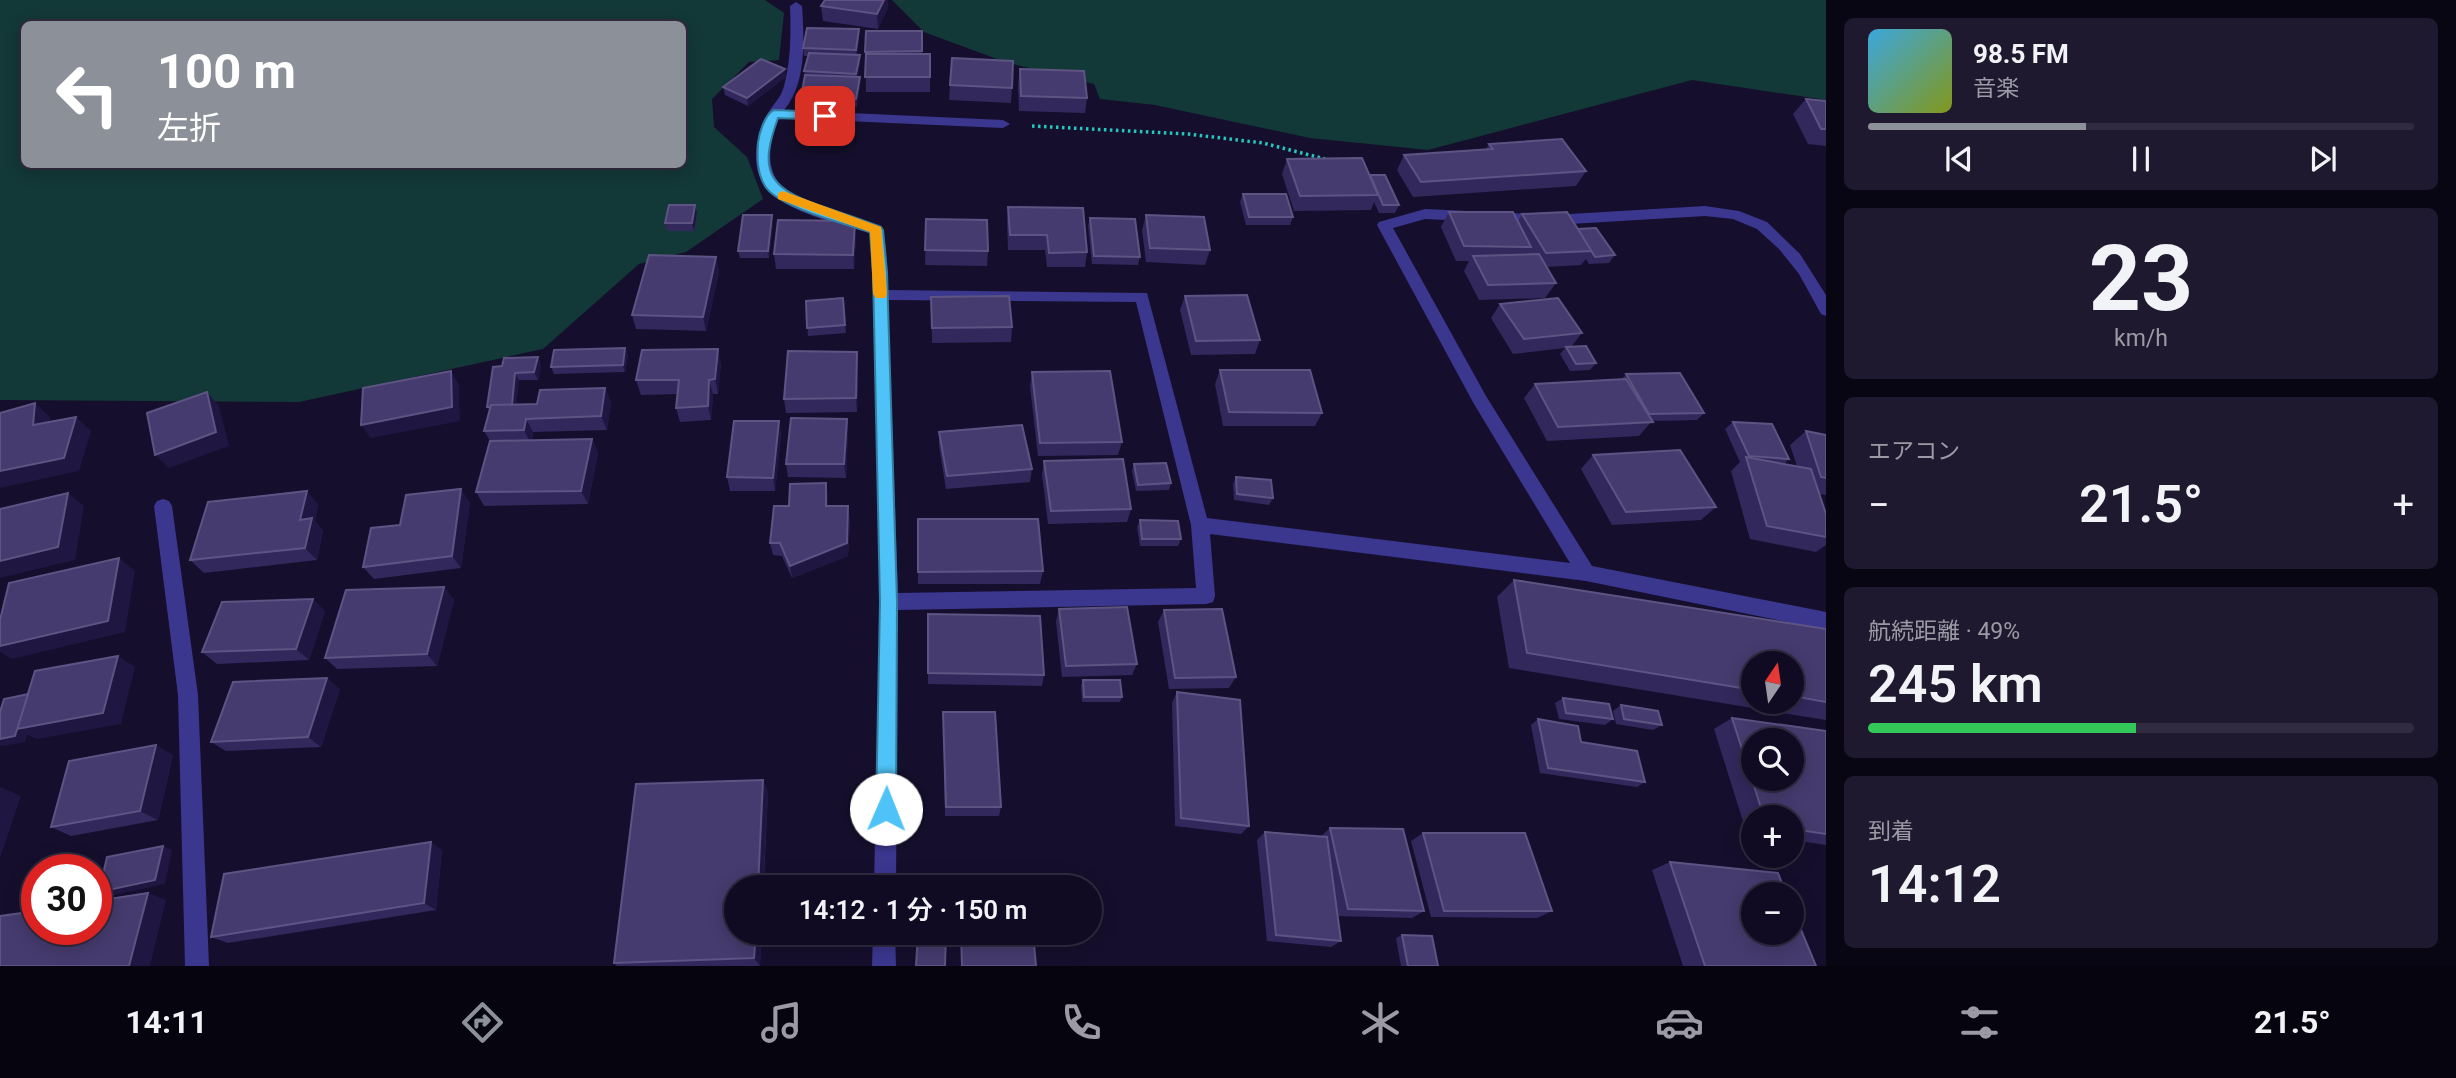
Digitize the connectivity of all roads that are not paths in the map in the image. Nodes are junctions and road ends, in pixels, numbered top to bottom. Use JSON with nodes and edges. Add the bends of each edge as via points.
{"nodes":[{"id":1,"x":796,"y":6,"type":"dead end"},
{"id":2,"x":774,"y":114,"type":"junction"},
{"id":3,"x":1003,"y":124,"type":"road end"},
{"id":4,"x":880,"y":295,"type":"junction"},
{"id":5,"x":1826,"y":310,"type":"edge"},
{"id":6,"x":163,"y":506,"type":"dead end"},
{"id":7,"x":1200,"y":525,"type":"junction"},
{"id":8,"x":1586,"y":573,"type":"junction"},
{"id":9,"x":888,"y":602,"type":"junction"},
{"id":10,"x":1826,"y":621,"type":"edge"},
{"id":11,"x":885,"y":875,"type":"edge"},
{"id":12,"x":884,"y":945,"type":"edge"},
{"id":13,"x":197,"y":966,"type":"edge"},
{"id":14,"x":884,"y":966,"type":"edge"}],
"edges":[{"from":1,"to":2,"type":"street","via":[[796,64],[787,99]]},
{"from":2,"to":3,"type":"street"},
{"from":2,"to":4,"type":"street","via":[[764,139],[771,187],[786,198],[876,230]]},
{"from":4,"to":7,"type":"street","via":[[1142,297]]},
{"from":4,"to":9,"type":"street"},
{"from":5,"to":8,"type":"street","via":[[1777,237],[1747,218],[1705,211],[1553,220],[1425,214],[1384,225],[1480,400]]},
{"from":6,"to":13,"type":"street","via":[[188,695]]},
{"from":7,"to":8,"type":"street"},
{"from":7,"to":9,"type":"street","via":[[1206,596]]},
{"from":8,"to":10,"type":"street"},
{"from":9,"to":11,"type":"street"},
{"from":12,"to":14,"type":"street"}]}
